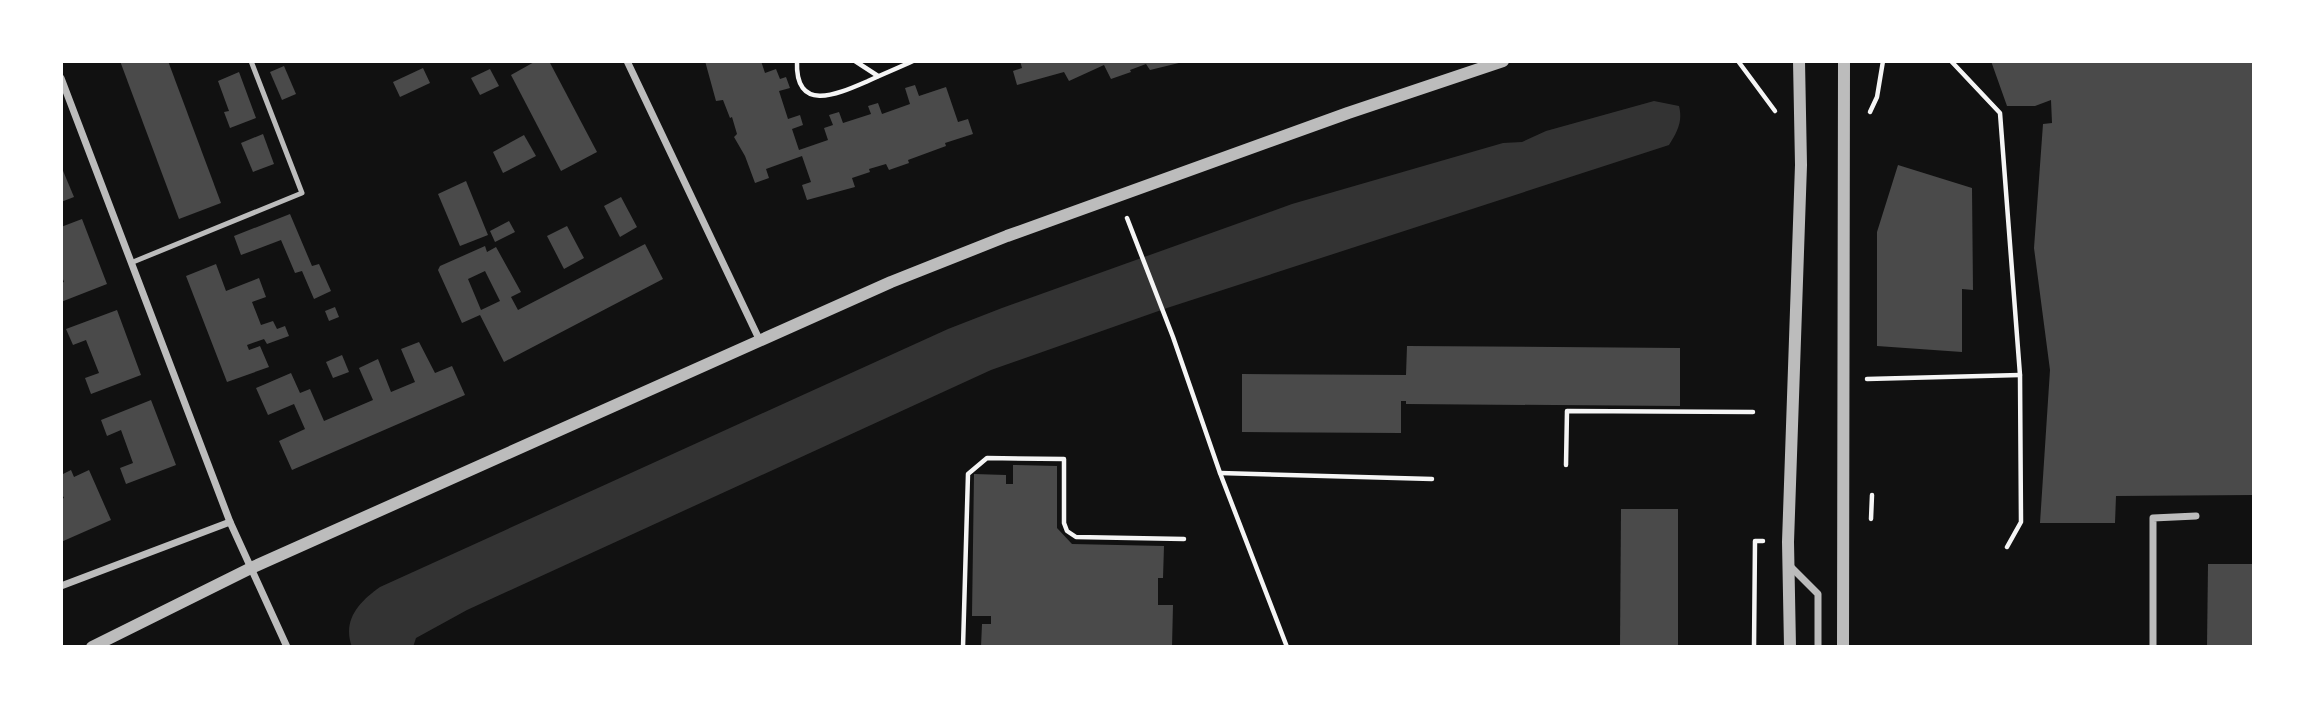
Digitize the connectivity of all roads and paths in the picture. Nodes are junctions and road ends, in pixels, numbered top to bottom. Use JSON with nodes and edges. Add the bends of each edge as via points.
{"nodes":[{"id":1,"x":251,"y":61,"type":"edge"},
{"id":2,"x":627,"y":61,"type":"edge"},
{"id":3,"x":797,"y":61,"type":"edge"},
{"id":4,"x":855,"y":61,"type":"edge"},
{"id":5,"x":913,"y":61,"type":"edge"},
{"id":6,"x":1503,"y":61,"type":"edge"},
{"id":7,"x":1799,"y":61,"type":"edge"},
{"id":8,"x":1844,"y":61,"type":"edge"},
{"id":9,"x":1951,"y":61,"type":"edge"},
{"id":10,"x":878,"y":76,"type":"junction"},
{"id":11,"x":61,"y":78,"type":"edge"},
{"id":12,"x":65,"y":103,"type":"edge"},
{"id":13,"x":1118,"y":196,"type":"junction"},
{"id":14,"x":133,"y":262,"type":"junction"},
{"id":15,"x":760,"y":341,"type":"junction"},
{"id":16,"x":2020,"y":375,"type":"junction"},
{"id":17,"x":1842,"y":378,"type":"junction"},
{"id":18,"x":1753,"y":412,"type":"dead end"},
{"id":19,"x":1566,"y":465,"type":"dead end"},
{"id":20,"x":1220,"y":473,"type":"junction"},
{"id":21,"x":1432,"y":479,"type":"dead end"},
{"id":22,"x":2196,"y":516,"type":"dead end"},
{"id":23,"x":230,"y":522,"type":"junction"},
{"id":24,"x":1184,"y":539,"type":"dead end"},
{"id":25,"x":1788,"y":542,"type":"junction"},
{"id":26,"x":2007,"y":547,"type":"dead end"},
{"id":27,"x":1790,"y":565,"type":"junction"},
{"id":28,"x":251,"y":568,"type":"junction"},
{"id":29,"x":61,"y":586,"type":"edge"},
{"id":30,"x":92,"y":647,"type":"edge"},
{"id":31,"x":287,"y":647,"type":"edge"},
{"id":32,"x":963,"y":647,"type":"edge"},
{"id":33,"x":1287,"y":647,"type":"edge"},
{"id":34,"x":1754,"y":647,"type":"edge"},
{"id":35,"x":1790,"y":647,"type":"edge"},
{"id":36,"x":1818,"y":647,"type":"edge"},
{"id":37,"x":1843,"y":647,"type":"edge"},
{"id":38,"x":2153,"y":647,"type":"edge"}],
"edges":[{"from":1,"to":14,"type":"lane","via":[[302,193]]},
{"from":2,"to":15,"type":"street"},
{"from":3,"to":10,"type":"path","via":[[797,79],[812,95],[826,97]]},
{"from":4,"to":10,"type":"path"},
{"from":5,"to":10,"type":"path"},
{"from":6,"to":13,"type":"street"},
{"from":7,"to":25,"type":"street","via":[[1801,165]]},
{"from":8,"to":17,"type":"street"},
{"from":9,"to":16,"type":"path","via":[[2000,113]]},
{"from":11,"to":12,"type":"street"},
{"from":12,"to":14,"type":"street"},
{"from":13,"to":15,"type":"street","via":[[904,277]]},
{"from":13,"to":20,"type":"path"},
{"from":14,"to":23,"type":"street"},
{"from":15,"to":28,"type":"street"},
{"from":16,"to":17,"type":"path"},
{"from":16,"to":26,"type":"path","via":[[2021,522]]},
{"from":17,"to":37,"type":"street"},
{"from":18,"to":19,"type":"path","via":[[1567,411]]},
{"from":20,"to":21,"type":"path"},
{"from":20,"to":33,"type":"path"},
{"from":22,"to":38,"type":"street","via":[[2152,518]]},
{"from":23,"to":28,"type":"street"},
{"from":23,"to":29,"type":"street"},
{"from":24,"to":32,"type":"path","via":[[1076,537],[1063,523],[1064,459],[988,458],[968,474]]},
{"from":25,"to":27,"type":"street"},
{"from":25,"to":34,"type":"path","via":[[1755,541]]},
{"from":27,"to":35,"type":"street"},
{"from":27,"to":36,"type":"street","via":[[1818,594]]},
{"from":28,"to":30,"type":"street"},
{"from":28,"to":31,"type":"street"}]}
